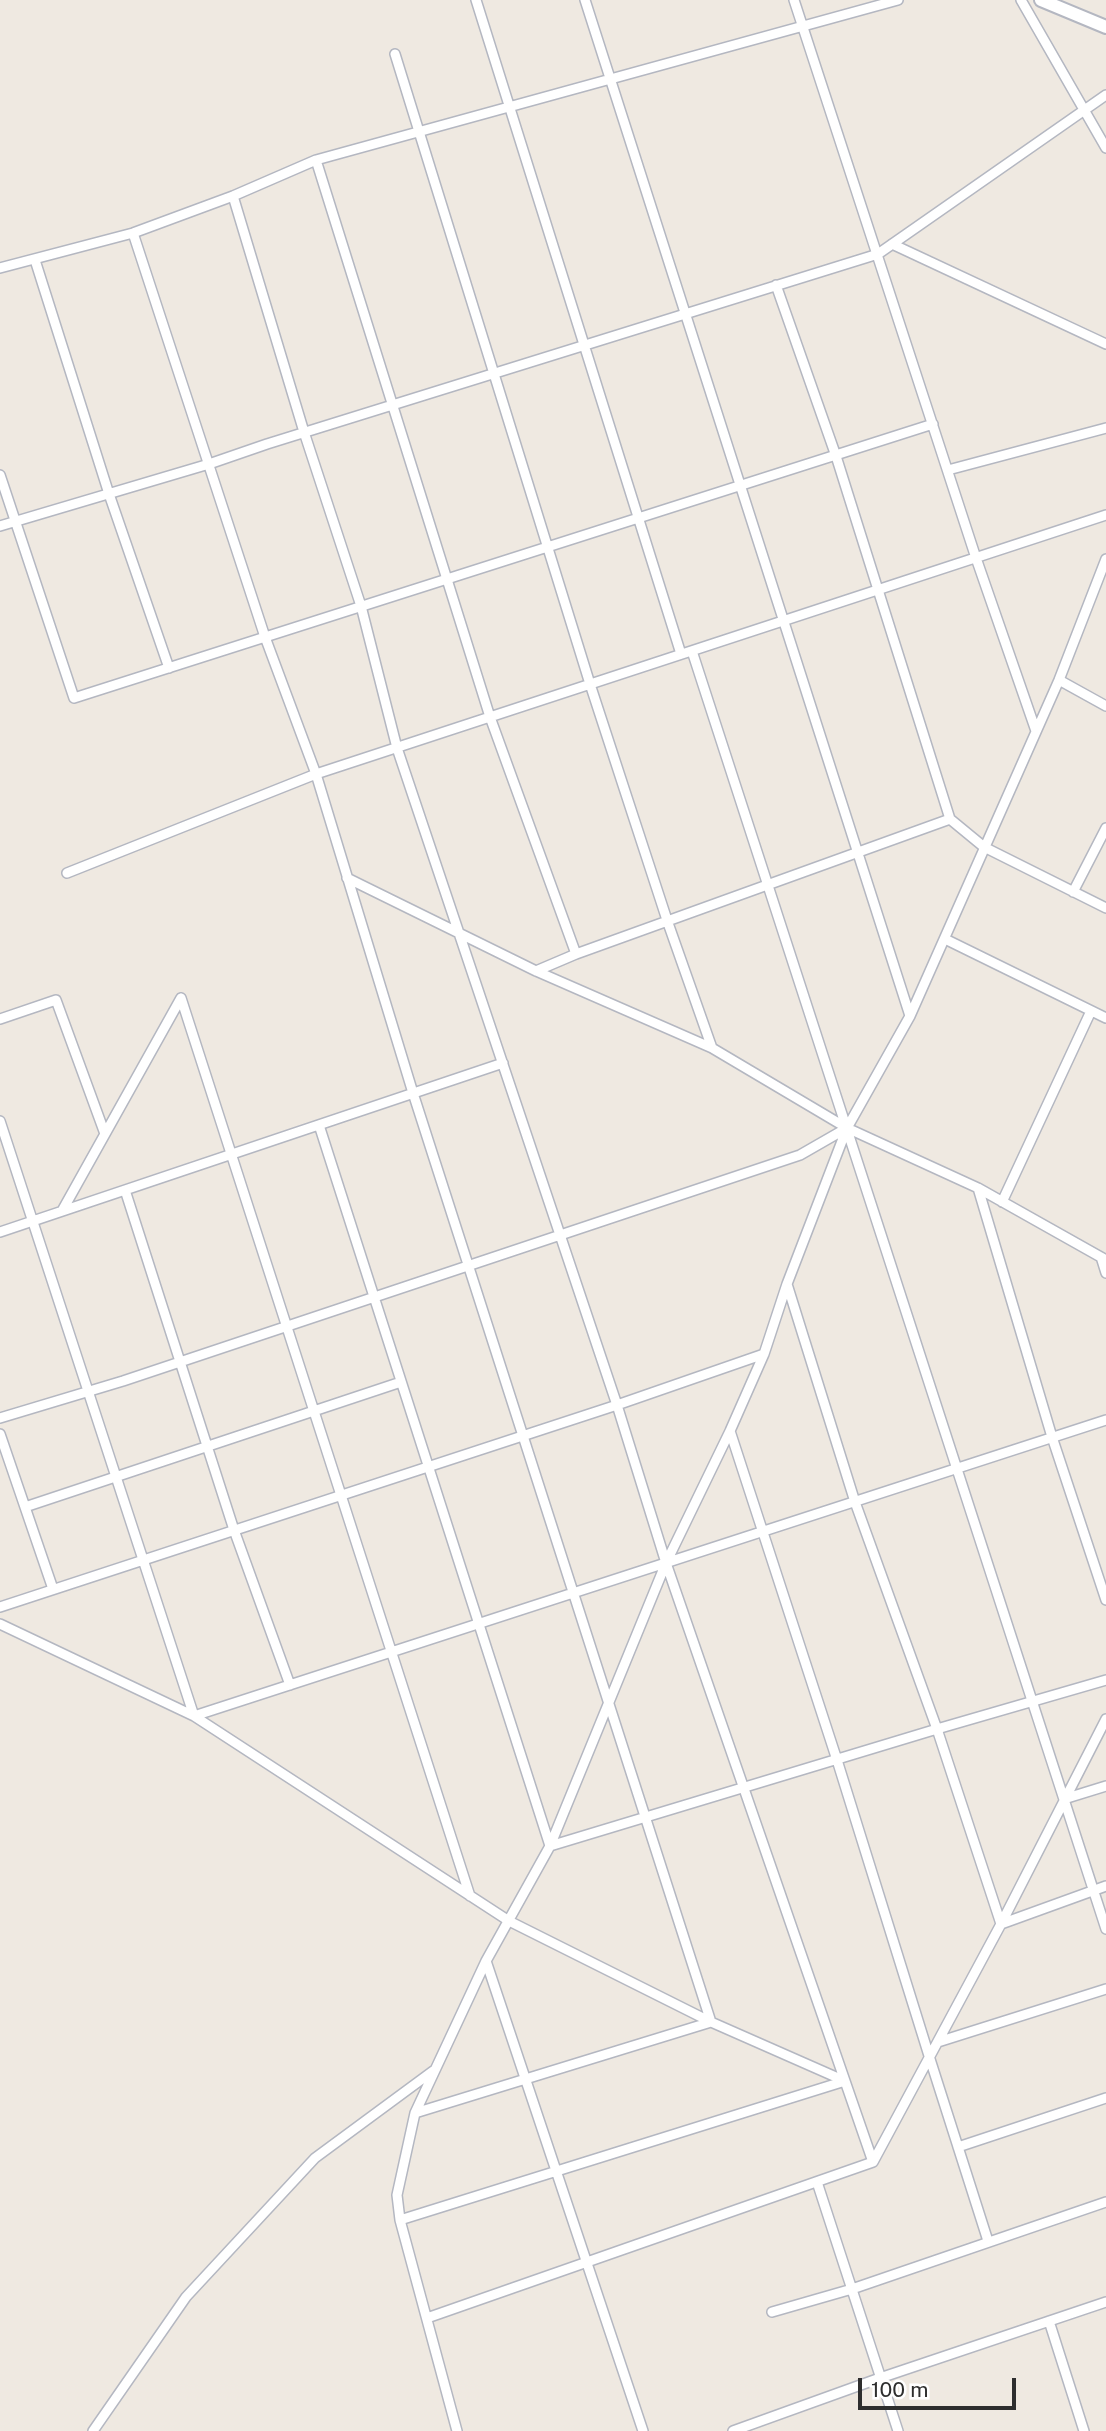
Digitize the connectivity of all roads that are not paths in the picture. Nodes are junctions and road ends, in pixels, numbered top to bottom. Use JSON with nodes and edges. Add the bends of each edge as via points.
{"nodes":[{"id":1,"x":476,"y":0,"type":"edge"},
{"id":2,"x":585,"y":0,"type":"edge"},
{"id":3,"x":794,"y":0,"type":"edge"},
{"id":4,"x":898,"y":0,"type":"edge"},
{"id":5,"x":1021,"y":0,"type":"edge"},
{"id":6,"x":1041,"y":0,"type":"edge"},
{"id":7,"x":802,"y":26,"type":"junction"},
{"id":8,"x":1106,"y":27,"type":"edge"},
{"id":9,"x":396,"y":54,"type":"dead end"},
{"id":10,"x":610,"y":79,"type":"junction"},
{"id":11,"x":1106,"y":95,"type":"edge"},
{"id":12,"x":510,"y":107,"type":"junction"},
{"id":13,"x":1084,"y":110,"type":"junction"},
{"id":14,"x":419,"y":131,"type":"junction"},
{"id":15,"x":1106,"y":148,"type":"edge"},
{"id":16,"x":316,"y":160,"type":"junction"},
{"id":17,"x":233,"y":196,"type":"junction"},
{"id":18,"x":133,"y":233,"type":"junction"},
{"id":19,"x":892,"y":244,"type":"junction"},
{"id":20,"x":878,"y":254,"type":"junction"},
{"id":21,"x":35,"y":260,"type":"junction"},
{"id":22,"x":0,"y":268,"type":"edge"},
{"id":23,"x":776,"y":285,"type":"junction"},
{"id":24,"x":685,"y":314,"type":"junction"},
{"id":25,"x":1106,"y":344,"type":"edge"},
{"id":26,"x":585,"y":345,"type":"junction"},
{"id":27,"x":494,"y":373,"type":"junction"},
{"id":28,"x":392,"y":405,"type":"junction"},
{"id":29,"x":933,"y":424,"type":"junction"},
{"id":30,"x":1106,"y":428,"type":"edge"},
{"id":31,"x":304,"y":432,"type":"junction"},
{"id":32,"x":836,"y":456,"type":"junction"},
{"id":33,"x":209,"y":464,"type":"junction"},
{"id":34,"x":948,"y":470,"type":"junction"},
{"id":35,"x":0,"y":475,"type":"edge"},
{"id":36,"x":741,"y":486,"type":"junction"},
{"id":37,"x":109,"y":494,"type":"junction"},
{"id":38,"x":1106,"y":515,"type":"edge"},
{"id":39,"x":639,"y":518,"type":"junction"},
{"id":40,"x":17,"y":521,"type":"junction"},
{"id":41,"x":0,"y":526,"type":"edge"},
{"id":42,"x":548,"y":547,"type":"junction"},
{"id":43,"x":976,"y":558,"type":"junction"},
{"id":44,"x":1106,"y":559,"type":"edge"},
{"id":45,"x":447,"y":579,"type":"junction"},
{"id":46,"x":877,"y":590,"type":"junction"},
{"id":47,"x":361,"y":606,"type":"junction"},
{"id":48,"x":783,"y":621,"type":"junction"},
{"id":49,"x":265,"y":637,"type":"junction"},
{"id":50,"x":692,"y":651,"type":"junction"},
{"id":51,"x":681,"y":654,"type":"junction"},
{"id":52,"x":170,"y":668,"type":"junction"},
{"id":53,"x":1059,"y":680,"type":"junction"},
{"id":54,"x":590,"y":684,"type":"junction"},
{"id":55,"x":1106,"y":706,"type":"edge"},
{"id":56,"x":490,"y":717,"type":"junction"},
{"id":57,"x":1036,"y":732,"type":"junction"},
{"id":58,"x":397,"y":748,"type":"junction"},
{"id":59,"x":316,"y":774,"type":"junction"},
{"id":60,"x":950,"y":819,"type":"junction"},
{"id":61,"x":1106,"y":828,"type":"edge"},
{"id":62,"x":984,"y":847,"type":"junction"},
{"id":63,"x":858,"y":853,"type":"junction"},
{"id":64,"x":67,"y":873,"type":"dead end"},
{"id":65,"x":347,"y":878,"type":"junction"},
{"id":66,"x":768,"y":886,"type":"junction"},
{"id":67,"x":1073,"y":892,"type":"junction"},
{"id":68,"x":1106,"y":908,"type":"edge"},
{"id":69,"x":668,"y":923,"type":"junction"},
{"id":70,"x":460,"y":934,"type":"junction"},
{"id":71,"x":944,"y":939,"type":"junction"},
{"id":72,"x":576,"y":954,"type":"junction"},
{"id":73,"x":536,"y":971,"type":"junction"},
{"id":74,"x":1091,"y":1011,"type":"junction"},
{"id":75,"x":910,"y":1016,"type":"junction"},
{"id":76,"x":1106,"y":1018,"type":"edge"},
{"id":77,"x":0,"y":1019,"type":"edge"},
{"id":78,"x":712,"y":1048,"type":"junction"},
{"id":79,"x":503,"y":1063,"type":"junction"},
{"id":80,"x":413,"y":1093,"type":"junction"},
{"id":81,"x":0,"y":1121,"type":"edge"},
{"id":82,"x":319,"y":1125,"type":"junction"},
{"id":83,"x":847,"y":1128,"type":"junction"},
{"id":84,"x":105,"y":1134,"type":"junction"},
{"id":85,"x":231,"y":1154,"type":"junction"},
{"id":86,"x":978,"y":1188,"type":"junction"},
{"id":87,"x":125,"y":1190,"type":"junction"},
{"id":88,"x":1002,"y":1202,"type":"junction"},
{"id":89,"x":62,"y":1211,"type":"junction"},
{"id":90,"x":34,"y":1220,"type":"junction"},
{"id":91,"x":0,"y":1232,"type":"edge"},
{"id":92,"x":561,"y":1235,"type":"junction"},
{"id":93,"x":1104,"y":1259,"type":"edge"},
{"id":94,"x":468,"y":1266,"type":"junction"},
{"id":95,"x":1106,"y":1273,"type":"edge"},
{"id":96,"x":787,"y":1284,"type":"junction"},
{"id":97,"x":374,"y":1297,"type":"junction"},
{"id":98,"x":287,"y":1327,"type":"junction"},
{"id":99,"x":764,"y":1354,"type":"junction"},
{"id":100,"x":180,"y":1363,"type":"junction"},
{"id":101,"x":401,"y":1382,"type":"junction"},
{"id":102,"x":89,"y":1392,"type":"junction"},
{"id":103,"x":618,"y":1405,"type":"junction"},
{"id":104,"x":314,"y":1411,"type":"junction"},
{"id":105,"x":0,"y":1419,"type":"edge"},
{"id":106,"x":1106,"y":1420,"type":"edge"},
{"id":107,"x":730,"y":1431,"type":"junction"},
{"id":108,"x":0,"y":1434,"type":"edge"},
{"id":109,"x":523,"y":1436,"type":"junction"},
{"id":110,"x":1052,"y":1437,"type":"junction"},
{"id":111,"x":207,"y":1447,"type":"junction"},
{"id":112,"x":429,"y":1467,"type":"junction"},
{"id":113,"x":957,"y":1468,"type":"junction"},
{"id":114,"x":117,"y":1477,"type":"junction"},
{"id":115,"x":341,"y":1495,"type":"junction"},
{"id":116,"x":856,"y":1502,"type":"junction"},
{"id":117,"x":25,"y":1507,"type":"junction"},
{"id":118,"x":234,"y":1530,"type":"junction"},
{"id":119,"x":763,"y":1532,"type":"junction"},
{"id":120,"x":144,"y":1560,"type":"junction"},
{"id":121,"x":666,"y":1563,"type":"junction"},
{"id":122,"x":53,"y":1589,"type":"junction"},
{"id":123,"x":574,"y":1593,"type":"junction"},
{"id":124,"x":1106,"y":1600,"type":"edge"},
{"id":125,"x":0,"y":1607,"type":"edge"},
{"id":126,"x":0,"y":1624,"type":"edge"},
{"id":127,"x":479,"y":1624,"type":"junction"},
{"id":128,"x":392,"y":1652,"type":"junction"},
{"id":129,"x":1106,"y":1680,"type":"edge"},
{"id":130,"x":290,"y":1685,"type":"junction"},
{"id":131,"x":1032,"y":1700,"type":"junction"},
{"id":132,"x":609,"y":1703,"type":"junction"},
{"id":133,"x":194,"y":1716,"type":"junction"},
{"id":134,"x":1106,"y":1719,"type":"edge"},
{"id":135,"x":937,"y":1729,"type":"junction"},
{"id":136,"x":837,"y":1760,"type":"junction"},
{"id":137,"x":1106,"y":1786,"type":"edge"},
{"id":138,"x":744,"y":1788,"type":"junction"},
{"id":139,"x":1064,"y":1799,"type":"junction"},
{"id":140,"x":646,"y":1818,"type":"junction"},
{"id":141,"x":550,"y":1846,"type":"junction"},
{"id":142,"x":1106,"y":1886,"type":"edge"},
{"id":143,"x":1094,"y":1891,"type":"junction"},
{"id":144,"x":470,"y":1896,"type":"junction"},
{"id":145,"x":509,"y":1921,"type":"junction"},
{"id":146,"x":1001,"y":1924,"type":"junction"},
{"id":147,"x":1106,"y":1929,"type":"edge"},
{"id":148,"x":486,"y":1961,"type":"junction"},
{"id":149,"x":1106,"y":1989,"type":"edge"},
{"id":150,"x":711,"y":2022,"type":"junction"},
{"id":151,"x":938,"y":2042,"type":"junction"},
{"id":152,"x":929,"y":2059,"type":"junction"},
{"id":153,"x":434,"y":2070,"type":"junction"},
{"id":154,"x":526,"y":2079,"type":"junction"},
{"id":155,"x":845,"y":2081,"type":"junction"},
{"id":156,"x":1106,"y":2098,"type":"edge"},
{"id":157,"x":415,"y":2113,"type":"junction"},
{"id":158,"x":958,"y":2147,"type":"junction"},
{"id":159,"x":873,"y":2162,"type":"junction"},
{"id":160,"x":557,"y":2171,"type":"junction"},
{"id":161,"x":817,"y":2182,"type":"junction"},
{"id":162,"x":1106,"y":2202,"type":"edge"},
{"id":163,"x":400,"y":2220,"type":"junction"},
{"id":164,"x":988,"y":2241,"type":"junction"},
{"id":165,"x":587,"y":2262,"type":"junction"},
{"id":166,"x":852,"y":2289,"type":"junction"},
{"id":167,"x":1106,"y":2302,"type":"edge"},
{"id":168,"x":772,"y":2312,"type":"dead end"},
{"id":169,"x":426,"y":2318,"type":"junction"},
{"id":170,"x":1049,"y":2321,"type":"junction"},
{"id":171,"x":880,"y":2378,"type":"junction"},
{"id":172,"x":93,"y":2431,"type":"edge"},
{"id":173,"x":457,"y":2431,"type":"edge"},
{"id":174,"x":643,"y":2431,"type":"edge"},
{"id":175,"x":733,"y":2431,"type":"edge"},
{"id":176,"x":898,"y":2431,"type":"edge"},
{"id":177,"x":1084,"y":2431,"type":"edge"}],
"edges":[{"from":1,"to":12,"type":"street"},
{"from":2,"to":10,"type":"street"},
{"from":3,"to":7,"type":"street"},
{"from":4,"to":7,"type":"street"},
{"from":5,"to":13,"type":"street"},
{"from":6,"to":8,"type":"street"},
{"from":7,"to":10,"type":"street"},
{"from":7,"to":20,"type":"street"},
{"from":9,"to":14,"type":"street"},
{"from":10,"to":12,"type":"street"},
{"from":10,"to":24,"type":"street"},
{"from":11,"to":13,"type":"street"},
{"from":12,"to":14,"type":"street"},
{"from":12,"to":26,"type":"street"},
{"from":13,"to":15,"type":"street"},
{"from":13,"to":19,"type":"street"},
{"from":14,"to":16,"type":"street"},
{"from":14,"to":27,"type":"street"},
{"from":16,"to":17,"type":"street"},
{"from":16,"to":28,"type":"street"},
{"from":17,"to":18,"type":"street"},
{"from":17,"to":31,"type":"street"},
{"from":18,"to":21,"type":"street"},
{"from":18,"to":33,"type":"street"},
{"from":19,"to":20,"type":"street"},
{"from":19,"to":25,"type":"street"},
{"from":20,"to":23,"type":"street"},
{"from":20,"to":29,"type":"street"},
{"from":21,"to":22,"type":"street"},
{"from":21,"to":37,"type":"street"},
{"from":23,"to":24,"type":"street"},
{"from":23,"to":32,"type":"street"},
{"from":24,"to":26,"type":"street"},
{"from":24,"to":36,"type":"street"},
{"from":26,"to":27,"type":"street"},
{"from":26,"to":39,"type":"street"},
{"from":27,"to":28,"type":"street"},
{"from":27,"to":42,"type":"street"},
{"from":28,"to":31,"type":"street"},
{"from":28,"to":45,"type":"street"},
{"from":29,"to":32,"type":"street"},
{"from":29,"to":34,"type":"street"},
{"from":30,"to":34,"type":"street"},
{"from":31,"to":33,"type":"street"},
{"from":31,"to":47,"type":"street"},
{"from":32,"to":36,"type":"street"},
{"from":32,"to":46,"type":"street"},
{"from":33,"to":37,"type":"street"},
{"from":33,"to":49,"type":"street"},
{"from":34,"to":43,"type":"street"},
{"from":35,"to":40,"type":"street"},
{"from":36,"to":39,"type":"street"},
{"from":36,"to":48,"type":"street"},
{"from":37,"to":40,"type":"street"},
{"from":37,"to":52,"type":"street"},
{"from":38,"to":43,"type":"street"},
{"from":39,"to":42,"type":"street"},
{"from":39,"to":51,"type":"street"},
{"from":40,"to":41,"type":"street"},
{"from":40,"to":52,"type":"street","via":[[74,698]]},
{"from":42,"to":45,"type":"street"},
{"from":42,"to":54,"type":"street"},
{"from":43,"to":46,"type":"street"},
{"from":43,"to":57,"type":"street"},
{"from":44,"to":53,"type":"street"},
{"from":45,"to":47,"type":"street"},
{"from":45,"to":56,"type":"street"},
{"from":46,"to":48,"type":"street"},
{"from":46,"to":60,"type":"street"},
{"from":47,"to":49,"type":"street"},
{"from":47,"to":58,"type":"street"},
{"from":48,"to":50,"type":"street"},
{"from":48,"to":63,"type":"street"},
{"from":49,"to":52,"type":"street"},
{"from":49,"to":59,"type":"street"},
{"from":50,"to":51,"type":"street"},
{"from":50,"to":66,"type":"street"},
{"from":51,"to":54,"type":"street"},
{"from":53,"to":55,"type":"street"},
{"from":53,"to":57,"type":"street"},
{"from":54,"to":56,"type":"street"},
{"from":54,"to":69,"type":"street"},
{"from":56,"to":58,"type":"street"},
{"from":56,"to":72,"type":"street"},
{"from":57,"to":62,"type":"street"},
{"from":58,"to":59,"type":"street"},
{"from":58,"to":70,"type":"street"},
{"from":59,"to":64,"type":"street"},
{"from":59,"to":65,"type":"street"},
{"from":60,"to":62,"type":"street"},
{"from":60,"to":63,"type":"street"},
{"from":61,"to":67,"type":"street"},
{"from":62,"to":67,"type":"street"},
{"from":62,"to":71,"type":"street"},
{"from":63,"to":66,"type":"street"},
{"from":63,"to":75,"type":"street"},
{"from":65,"to":70,"type":"street"},
{"from":65,"to":80,"type":"street"},
{"from":66,"to":69,"type":"street"},
{"from":66,"to":83,"type":"street"},
{"from":67,"to":68,"type":"street"},
{"from":69,"to":72,"type":"street"},
{"from":69,"to":78,"type":"street"},
{"from":70,"to":73,"type":"street"},
{"from":70,"to":79,"type":"street"},
{"from":71,"to":74,"type":"street"},
{"from":71,"to":75,"type":"street"},
{"from":72,"to":73,"type":"street"},
{"from":73,"to":78,"type":"street"},
{"from":74,"to":76,"type":"street"},
{"from":74,"to":88,"type":"street"},
{"from":75,"to":83,"type":"street"},
{"from":77,"to":84,"type":"street","via":[[57,1000]]},
{"from":78,"to":83,"type":"street"},
{"from":79,"to":80,"type":"street"},
{"from":79,"to":92,"type":"street"},
{"from":80,"to":82,"type":"street"},
{"from":80,"to":94,"type":"street"},
{"from":81,"to":90,"type":"street"},
{"from":82,"to":85,"type":"street"},
{"from":82,"to":97,"type":"street"},
{"from":83,"to":86,"type":"street"},
{"from":83,"to":92,"type":"street","via":[[800,1155]]},
{"from":83,"to":96,"type":"street"},
{"from":83,"to":113,"type":"street"},
{"from":84,"to":85,"type":"street","via":[[181,998]]},
{"from":84,"to":89,"type":"street"},
{"from":85,"to":87,"type":"street"},
{"from":85,"to":98,"type":"street"},
{"from":86,"to":88,"type":"street"},
{"from":86,"to":110,"type":"street"},
{"from":87,"to":89,"type":"street"},
{"from":87,"to":100,"type":"street"},
{"from":88,"to":93,"type":"street"},
{"from":89,"to":90,"type":"street"},
{"from":90,"to":91,"type":"street"},
{"from":90,"to":102,"type":"street"},
{"from":92,"to":94,"type":"street"},
{"from":92,"to":103,"type":"street"},
{"from":93,"to":95,"type":"street"},
{"from":94,"to":97,"type":"street"},
{"from":94,"to":109,"type":"street"},
{"from":96,"to":99,"type":"street"},
{"from":96,"to":116,"type":"street"},
{"from":97,"to":98,"type":"street"},
{"from":97,"to":101,"type":"street"},
{"from":98,"to":100,"type":"street"},
{"from":98,"to":104,"type":"street"},
{"from":99,"to":103,"type":"street"},
{"from":99,"to":107,"type":"street"},
{"from":100,"to":102,"type":"street"},
{"from":100,"to":111,"type":"street"},
{"from":101,"to":104,"type":"street"},
{"from":101,"to":112,"type":"street"},
{"from":102,"to":105,"type":"street"},
{"from":102,"to":114,"type":"street"},
{"from":103,"to":109,"type":"street"},
{"from":103,"to":121,"type":"street"},
{"from":104,"to":111,"type":"street"},
{"from":104,"to":115,"type":"street"},
{"from":106,"to":110,"type":"street"},
{"from":107,"to":119,"type":"street"},
{"from":107,"to":121,"type":"street"},
{"from":108,"to":117,"type":"street"},
{"from":109,"to":112,"type":"street"},
{"from":109,"to":123,"type":"street"},
{"from":110,"to":113,"type":"street"},
{"from":110,"to":124,"type":"street"},
{"from":111,"to":114,"type":"street"},
{"from":111,"to":118,"type":"street"},
{"from":112,"to":115,"type":"street"},
{"from":112,"to":127,"type":"street"},
{"from":113,"to":116,"type":"street"},
{"from":113,"to":131,"type":"street"},
{"from":114,"to":117,"type":"street"},
{"from":114,"to":120,"type":"street"},
{"from":115,"to":118,"type":"street"},
{"from":115,"to":128,"type":"street"},
{"from":116,"to":119,"type":"street"},
{"from":116,"to":135,"type":"street"},
{"from":117,"to":122,"type":"street"},
{"from":118,"to":120,"type":"street"},
{"from":118,"to":130,"type":"street"},
{"from":119,"to":121,"type":"street"},
{"from":119,"to":136,"type":"street"},
{"from":120,"to":122,"type":"street"},
{"from":120,"to":133,"type":"street"},
{"from":121,"to":123,"type":"street"},
{"from":121,"to":132,"type":"street"},
{"from":121,"to":138,"type":"street"},
{"from":122,"to":125,"type":"street"},
{"from":123,"to":127,"type":"street"},
{"from":123,"to":132,"type":"street"},
{"from":126,"to":133,"type":"street"},
{"from":127,"to":128,"type":"street"},
{"from":127,"to":141,"type":"street"},
{"from":128,"to":130,"type":"street"},
{"from":128,"to":144,"type":"street"},
{"from":129,"to":131,"type":"street"},
{"from":130,"to":133,"type":"street"},
{"from":131,"to":135,"type":"street"},
{"from":131,"to":139,"type":"street"},
{"from":132,"to":140,"type":"street"},
{"from":132,"to":141,"type":"street"},
{"from":133,"to":144,"type":"street"},
{"from":134,"to":139,"type":"street"},
{"from":135,"to":136,"type":"street"},
{"from":135,"to":146,"type":"street"},
{"from":136,"to":138,"type":"street"},
{"from":136,"to":152,"type":"street"},
{"from":137,"to":139,"type":"street"},
{"from":138,"to":140,"type":"street"},
{"from":138,"to":155,"type":"street"},
{"from":139,"to":143,"type":"street"},
{"from":139,"to":146,"type":"street"},
{"from":140,"to":141,"type":"street"},
{"from":140,"to":150,"type":"street"},
{"from":141,"to":145,"type":"street"},
{"from":142,"to":143,"type":"street"},
{"from":143,"to":146,"type":"street"},
{"from":143,"to":147,"type":"street"},
{"from":144,"to":145,"type":"street"},
{"from":145,"to":148,"type":"street"},
{"from":145,"to":150,"type":"street"},
{"from":146,"to":151,"type":"street"},
{"from":148,"to":153,"type":"street"},
{"from":148,"to":154,"type":"street"},
{"from":149,"to":151,"type":"street"},
{"from":150,"to":154,"type":"street"},
{"from":150,"to":155,"type":"street"},
{"from":151,"to":152,"type":"street"},
{"from":152,"to":158,"type":"street"},
{"from":152,"to":159,"type":"street"},
{"from":153,"to":157,"type":"street"},
{"from":153,"to":172,"type":"street","via":[[315,2158],[186,2297]]},
{"from":154,"to":157,"type":"street"},
{"from":154,"to":160,"type":"street"},
{"from":155,"to":159,"type":"street"},
{"from":155,"to":160,"type":"street"},
{"from":156,"to":158,"type":"street"},
{"from":157,"to":163,"type":"street","via":[[397,2195]]},
{"from":158,"to":164,"type":"street"},
{"from":159,"to":161,"type":"street"},
{"from":160,"to":163,"type":"street"},
{"from":160,"to":165,"type":"street"},
{"from":161,"to":165,"type":"street"},
{"from":161,"to":166,"type":"street"},
{"from":162,"to":164,"type":"street"},
{"from":163,"to":169,"type":"street"},
{"from":164,"to":166,"type":"street"},
{"from":165,"to":169,"type":"street"},
{"from":165,"to":174,"type":"street"},
{"from":166,"to":168,"type":"street"},
{"from":166,"to":171,"type":"street"},
{"from":167,"to":170,"type":"street"},
{"from":169,"to":173,"type":"street"},
{"from":170,"to":171,"type":"street"},
{"from":170,"to":177,"type":"street"},
{"from":171,"to":175,"type":"street"},
{"from":171,"to":176,"type":"street"}]}
